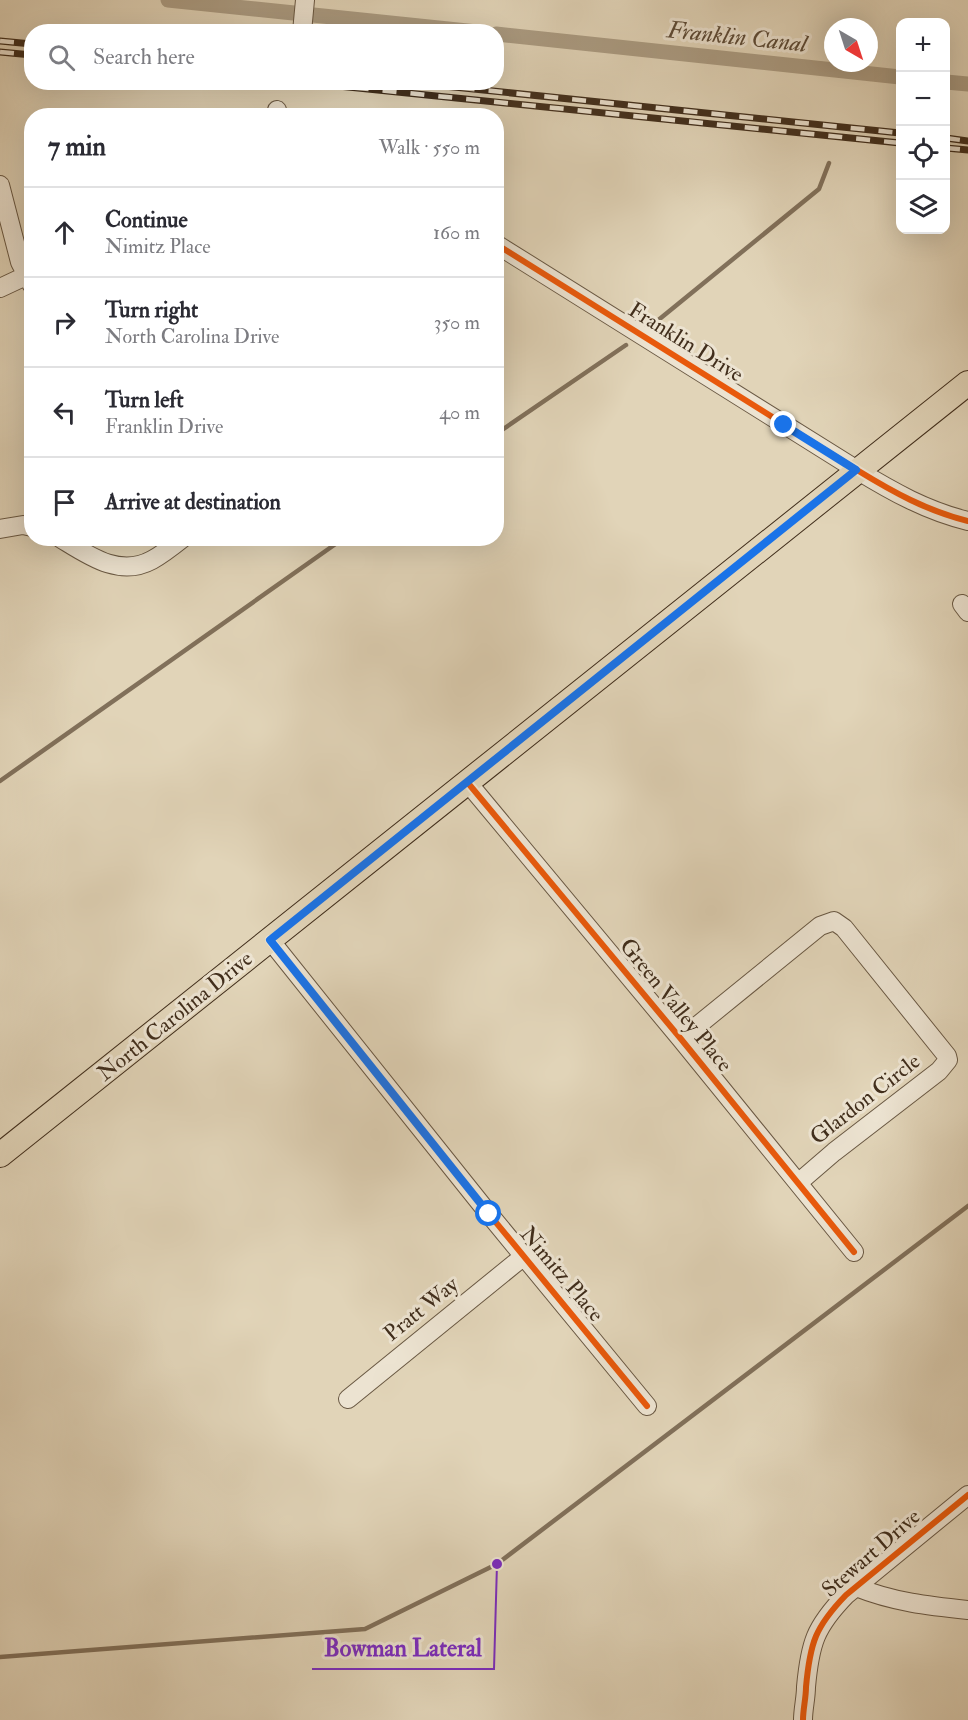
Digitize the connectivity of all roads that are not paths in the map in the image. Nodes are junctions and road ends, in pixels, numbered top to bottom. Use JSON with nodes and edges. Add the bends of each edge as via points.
{"nodes":[{"id":1,"x":305,"y":0,"type":"edge"},
{"id":2,"x":303,"y":24,"type":"edge"},
{"id":3,"x":0,"y":185,"type":"edge"},
{"id":4,"x":504,"y":249,"type":"edge"},
{"id":5,"x":24,"y":263,"type":"edge"},
{"id":6,"x":24,"y":280,"type":"edge"},
{"id":7,"x":0,"y":288,"type":"edge"},
{"id":8,"x":968,"y":383,"type":"edge"},
{"id":9,"x":856,"y":470,"type":"junction"},
{"id":10,"x":968,"y":521,"type":"edge"},
{"id":11,"x":24,"y":525,"type":"edge"},
{"id":12,"x":0,"y":529,"type":"edge"},
{"id":13,"x":73,"y":546,"type":"edge"},
{"id":14,"x":172,"y":546,"type":"edge"},
{"id":15,"x":468,"y":783,"type":"junction"},
{"id":16,"x":270,"y":940,"type":"junction"},
{"id":17,"x":681,"y":1039,"type":"junction"},
{"id":18,"x":0,"y":1155,"type":"edge"},
{"id":19,"x":798,"y":1183,"type":"junction"},
{"id":20,"x":854,"y":1252,"type":"dead end"},
{"id":21,"x":524,"y":1256,"type":"junction"},
{"id":22,"x":348,"y":1399,"type":"dead end"},
{"id":23,"x":647,"y":1406,"type":"dead end"},
{"id":24,"x":968,"y":1495,"type":"edge"},
{"id":25,"x":856,"y":1587,"type":"junction"},
{"id":26,"x":968,"y":1610,"type":"edge"},
{"id":27,"x":803,"y":1720,"type":"edge"}],
"edges":[{"from":1,"to":2,"type":"street"},
{"from":3,"to":5,"type":"street"},
{"from":4,"to":9,"type":"street","name":"Franklin Drive"},
{"from":6,"to":7,"type":"street"},
{"from":8,"to":9,"type":"main road","name":"North Carolina Drive"},
{"from":9,"to":10,"type":"street","name":"Franklin Drive","via":[[923,507]]},
{"from":9,"to":15,"type":"main road","name":"North Carolina Drive"},
{"from":11,"to":12,"type":"street"},
{"from":13,"to":14,"type":"street","via":[[97,560],[125,567],[153,560]]},
{"from":15,"to":16,"type":"main road","name":"North Carolina Drive"},
{"from":15,"to":17,"type":"street","name":"Green Valley Place"},
{"from":16,"to":18,"type":"main road","name":"North Carolina Drive"},
{"from":16,"to":21,"type":"street","name":"Nimitz Place"},
{"from":17,"to":19,"type":"street","name":"Green Valley Place"},
{"from":17,"to":19,"type":"street","name":"Glardon Circle","via":[[820,926],[834,921],[844,928],[948,1060]]},
{"from":19,"to":20,"type":"street","name":"Green Valley Place"},
{"from":21,"to":22,"type":"street","name":"Pratt Way"},
{"from":21,"to":23,"type":"street","name":"Nimitz Place"},
{"from":24,"to":25,"type":"street","name":"Stewart Drive"},
{"from":25,"to":26,"type":"street","via":[[905,1602]]},
{"from":25,"to":27,"type":"street","name":"Stewart Drive","via":[[830,1612],[815,1637],[807,1669]]}]}
